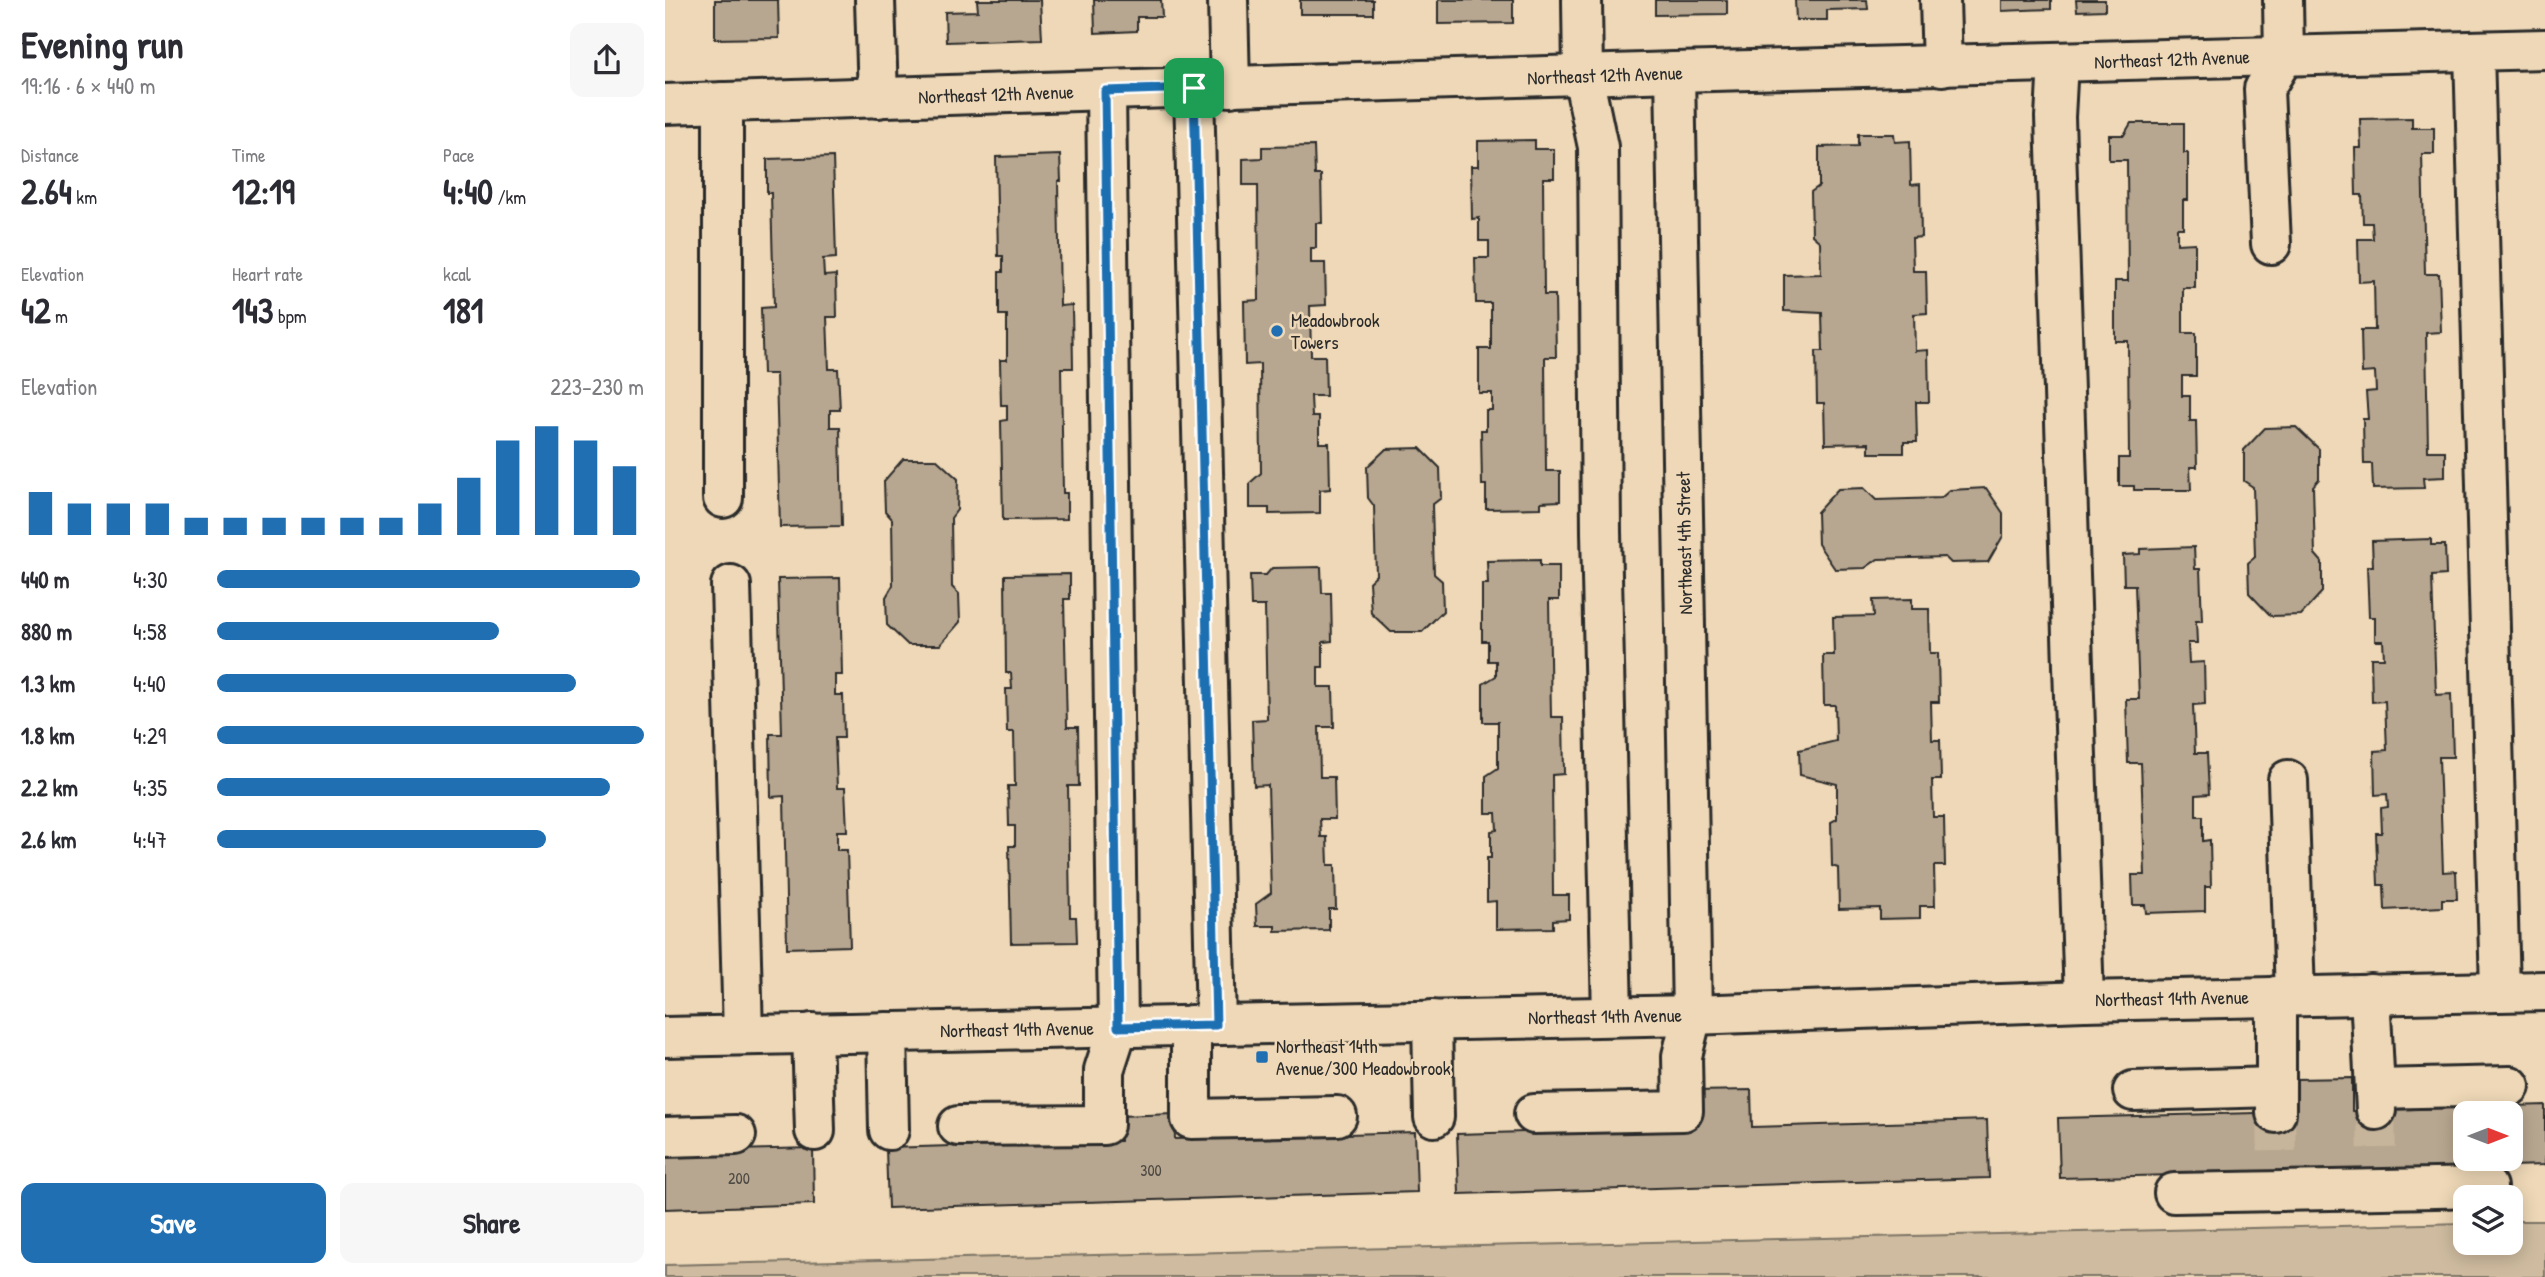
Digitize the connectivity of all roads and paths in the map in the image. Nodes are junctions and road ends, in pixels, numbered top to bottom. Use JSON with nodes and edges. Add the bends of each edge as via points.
{"nodes":[{"id":1,"x":875,"y":0,"type":"edge"},
{"id":2,"x":1228,"y":0,"type":"edge"},
{"id":3,"x":1582,"y":0,"type":"edge"},
{"id":4,"x":1941,"y":0,"type":"edge"},
{"id":5,"x":2283,"y":0,"type":"edge"},
{"id":6,"x":2545,"y":49,"type":"edge"},
{"id":7,"x":2474,"y":52,"type":"junction"},
{"id":8,"x":2284,"y":56,"type":"junction"},
{"id":9,"x":2058,"y":62,"type":"junction"},
{"id":10,"x":1942,"y":66,"type":"junction"},
{"id":11,"x":1675,"y":72,"type":"junction"},
{"id":12,"x":1583,"y":76,"type":"junction"},
{"id":13,"x":1212,"y":87,"type":"junction"},
{"id":14,"x":1105,"y":91,"type":"junction"},
{"id":15,"x":878,"y":98,"type":"junction"},
{"id":16,"x":723,"y":103,"type":"junction"},
{"id":17,"x":665,"y":104,"type":"edge"},
{"id":18,"x":2271,"y":244,"type":"dead end"},
{"id":19,"x":723,"y":498,"type":"dead end"},
{"id":20,"x":731,"y":585,"type":"dead end"},
{"id":21,"x":2288,"y":780,"type":"dead end"},
{"id":22,"x":2500,"y":990,"type":"junction"},
{"id":23,"x":2545,"y":991,"type":"edge"},
{"id":24,"x":2370,"y":994,"type":"junction"},
{"id":25,"x":2285,"y":996,"type":"junction"},
{"id":26,"x":2084,"y":1001,"type":"junction"},
{"id":27,"x":1692,"y":1014,"type":"junction"},
{"id":28,"x":1612,"y":1016,"type":"junction"},
{"id":29,"x":1432,"y":1020,"type":"junction"},
{"id":30,"x":1203,"y":1025,"type":"junction"},
{"id":31,"x":1118,"y":1027,"type":"junction"},
{"id":32,"x":887,"y":1032,"type":"junction"},
{"id":33,"x":812,"y":1033,"type":"junction"},
{"id":34,"x":743,"y":1035,"type":"junction"},
{"id":35,"x":665,"y":1037,"type":"edge"},
{"id":36,"x":2510,"y":1086,"type":"dead end"},
{"id":37,"x":2133,"y":1091,"type":"dead end"},
{"id":38,"x":1534,"y":1114,"type":"dead end"},
{"id":39,"x":1337,"y":1116,"type":"dead end"},
{"id":40,"x":1434,"y":1117,"type":"dead end"},
{"id":41,"x":957,"y":1126,"type":"dead end"},
{"id":42,"x":889,"y":1130,"type":"dead end"},
{"id":43,"x":815,"y":1131,"type":"dead end"},
{"id":44,"x":736,"y":1135,"type":"dead end"},
{"id":45,"x":665,"y":1137,"type":"edge"},
{"id":46,"x":2460,"y":1185,"type":"edge"},
{"id":47,"x":2174,"y":1193,"type":"dead end"}],
"edges":[{"from":1,"to":15,"type":"street"},
{"from":2,"to":13,"type":"street"},
{"from":3,"to":12,"type":"street"},
{"from":4,"to":10,"type":"street"},
{"from":5,"to":8,"type":"street"},
{"from":6,"to":7,"type":"street","name":"Northeast 12th Avenue"},
{"from":7,"to":8,"type":"street","name":"Northeast 12th Avenue"},
{"from":7,"to":22,"type":"street"},
{"from":8,"to":9,"type":"street","name":"Northeast 12th Avenue"},
{"from":8,"to":18,"type":"street","via":[[2264,89]]},
{"from":9,"to":10,"type":"street","name":"Northeast 12th Avenue"},
{"from":9,"to":26,"type":"street","via":[[2055,117]]},
{"from":10,"to":11,"type":"street","name":"Northeast 12th Avenue"},
{"from":11,"to":12,"type":"street","name":"Northeast 12th Avenue"},
{"from":11,"to":27,"type":"street","name":"Northeast 4th Street"},
{"from":12,"to":13,"type":"street","name":"Northeast 12th Avenue"},
{"from":12,"to":28,"type":"street","via":[[1598,147]]},
{"from":13,"to":14,"type":"street","name":"Northeast 12th Avenue"},
{"from":13,"to":30,"type":"street"},
{"from":14,"to":15,"type":"street","name":"Northeast 12th Avenue"},
{"from":14,"to":31,"type":"street"},
{"from":15,"to":16,"type":"street","name":"Northeast 12th Avenue"},
{"from":16,"to":17,"type":"street","name":"Northeast 12th Avenue"},
{"from":16,"to":19,"type":"street"},
{"from":20,"to":34,"type":"street"},
{"from":21,"to":25,"type":"street"},
{"from":22,"to":23,"type":"street","name":"Northeast 14th Avenue"},
{"from":22,"to":24,"type":"street","name":"Northeast 14th Avenue"},
{"from":24,"to":25,"type":"street","name":"Northeast 14th Avenue"},
{"from":24,"to":36,"type":"street","via":[[2375,1099]]},
{"from":25,"to":26,"type":"street","name":"Northeast 14th Avenue"},
{"from":25,"to":37,"type":"street","via":[[2276,1100]]},
{"from":26,"to":27,"type":"street","name":"Northeast 14th Avenue"},
{"from":27,"to":28,"type":"street","name":"Northeast 14th Avenue"},
{"from":27,"to":38,"type":"street","name":"Northeast 4th Street","via":[[1682,1056],[1683,1111]]},
{"from":28,"to":29,"type":"street","name":"Northeast 14th Avenue"},
{"from":29,"to":30,"type":"street","name":"Northeast 14th Avenue"},
{"from":29,"to":40,"type":"street"},
{"from":30,"to":31,"type":"street","name":"Northeast 14th Avenue"},
{"from":30,"to":39,"type":"street","via":[[1191,1119]]},
{"from":31,"to":32,"type":"street","name":"Northeast 14th Avenue"},
{"from":31,"to":41,"type":"street","via":[[1104,1070],[1104,1125]]},
{"from":32,"to":33,"type":"street","name":"Northeast 14th Avenue"},
{"from":32,"to":42,"type":"street"},
{"from":33,"to":34,"type":"street","name":"Northeast 14th Avenue"},
{"from":33,"to":43,"type":"street"},
{"from":34,"to":35,"type":"street","name":"Northeast 14th Avenue"},
{"from":44,"to":45,"type":"street"},
{"from":46,"to":47,"type":"street","via":[[2377,1179],[2277,1182]]}]}
